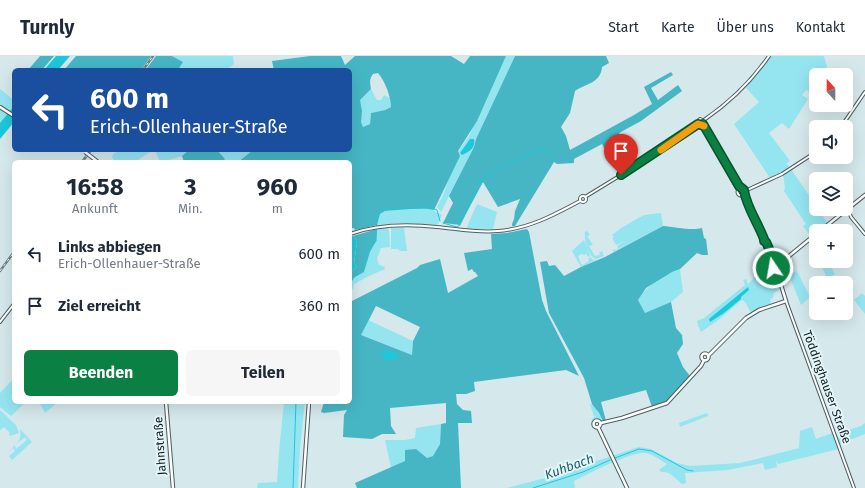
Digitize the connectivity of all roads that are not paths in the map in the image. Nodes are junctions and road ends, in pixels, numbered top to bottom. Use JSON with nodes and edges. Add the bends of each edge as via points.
{"nodes":[{"id":1,"x":769,"y":56,"type":"edge"},
{"id":2,"x":865,"y":92,"type":"edge"},
{"id":3,"x":0,"y":107,"type":"edge"},
{"id":4,"x":12,"y":115,"type":"edge"},
{"id":5,"x":704,"y":120,"type":"junction"},
{"id":6,"x":846,"y":120,"type":"edge"},
{"id":7,"x":698,"y":124,"type":"junction"},
{"id":8,"x":702,"y":125,"type":"junction"},
{"id":9,"x":84,"y":152,"type":"edge"},
{"id":10,"x":809,"y":157,"type":"edge"},
{"id":11,"x":95,"y":160,"type":"edge"},
{"id":12,"x":740,"y":189,"type":"junction"},
{"id":13,"x":745,"y":191,"type":"junction"},
{"id":14,"x":743,"y":195,"type":"junction"},
{"id":15,"x":865,"y":195,"type":"edge"},
{"id":16,"x":853,"y":205,"type":"edge"},
{"id":17,"x":839,"y":216,"type":"edge"},
{"id":18,"x":850,"y":216,"type":"edge"},
{"id":19,"x":829,"y":224,"type":"edge"},
{"id":20,"x":352,"y":233,"type":"edge"},
{"id":21,"x":865,"y":234,"type":"edge"},
{"id":22,"x":809,"y":240,"type":"edge"},
{"id":23,"x":774,"y":264,"type":"junction"},
{"id":24,"x":778,"y":265,"type":"junction"},
{"id":25,"x":776,"y":269,"type":"junction"},
{"id":26,"x":786,"y":301,"type":"junction"},
{"id":27,"x":12,"y":307,"type":"edge"},
{"id":28,"x":0,"y":322,"type":"edge"},
{"id":29,"x":708,"y":356,"type":"junction"},
{"id":30,"x":703,"y":359,"type":"junction"},
{"id":31,"x":166,"y":404,"type":"edge"},
{"id":32,"x":309,"y":404,"type":"edge"},
{"id":33,"x":601,"y":423,"type":"junction"},
{"id":34,"x":598,"y":427,"type":"junction"},
{"id":35,"x":172,"y":488,"type":"edge"},
{"id":36,"x":303,"y":488,"type":"edge"},
{"id":37,"x":627,"y":488,"type":"edge"},
{"id":38,"x":854,"y":488,"type":"edge"}],
"edges":[{"from":1,"to":5,"type":"street","via":[[737,94]]},
{"from":2,"to":6,"type":"street"},
{"from":3,"to":4,"type":"main road"},
{"from":5,"to":7,"type":"street","via":[[699,119]]},
{"from":5,"to":8,"type":"street"},
{"from":7,"to":8,"type":"street"},
{"from":7,"to":20,"type":"street","via":[[585,198],[585,202],[580,201],[548,218],[519,228],[478,232],[413,225],[376,227]]},
{"from":8,"to":12,"type":"street"},
{"from":9,"to":11,"type":"main road","bridge":true},
{"from":10,"to":13,"type":"street","via":[[780,176]]},
{"from":12,"to":13,"type":"street"},
{"from":12,"to":14,"type":"street","via":[[738,194]]},
{"from":13,"to":14,"type":"street"},
{"from":14,"to":23,"type":"street"},
{"from":15,"to":16,"type":"main road"},
{"from":17,"to":19,"type":"main road"},
{"from":18,"to":21,"type":"street"},
{"from":22,"to":24,"type":"main road"},
{"from":23,"to":24,"type":"main road"},
{"from":23,"to":25,"type":"main road","name":"Töddinghauser Straße","via":[[773,268]]},
{"from":24,"to":25,"type":"main road"},
{"from":25,"to":26,"type":"main road","name":"Töddinghauser Straße"},
{"from":26,"to":29,"type":"main road","via":[[746,318]]},
{"from":26,"to":38,"type":"street","name":"Töddinghauser Straße"},
{"from":27,"to":28,"type":"street"},
{"from":29,"to":30,"type":"main road","via":[[707,360]]},
{"from":29,"to":30,"type":"main road","via":[[704,354]]},
{"from":30,"to":33,"type":"main road","via":[[699,368],[667,402]]},
{"from":31,"to":35,"type":"main road","name":"Jahnstraße"},
{"from":32,"to":36,"type":"main road"},
{"from":33,"to":34,"type":"main road"},
{"from":33,"to":34,"type":"main road","via":[[598,420],[594,422],[594,426]]},
{"from":34,"to":37,"type":"main road"}]}
